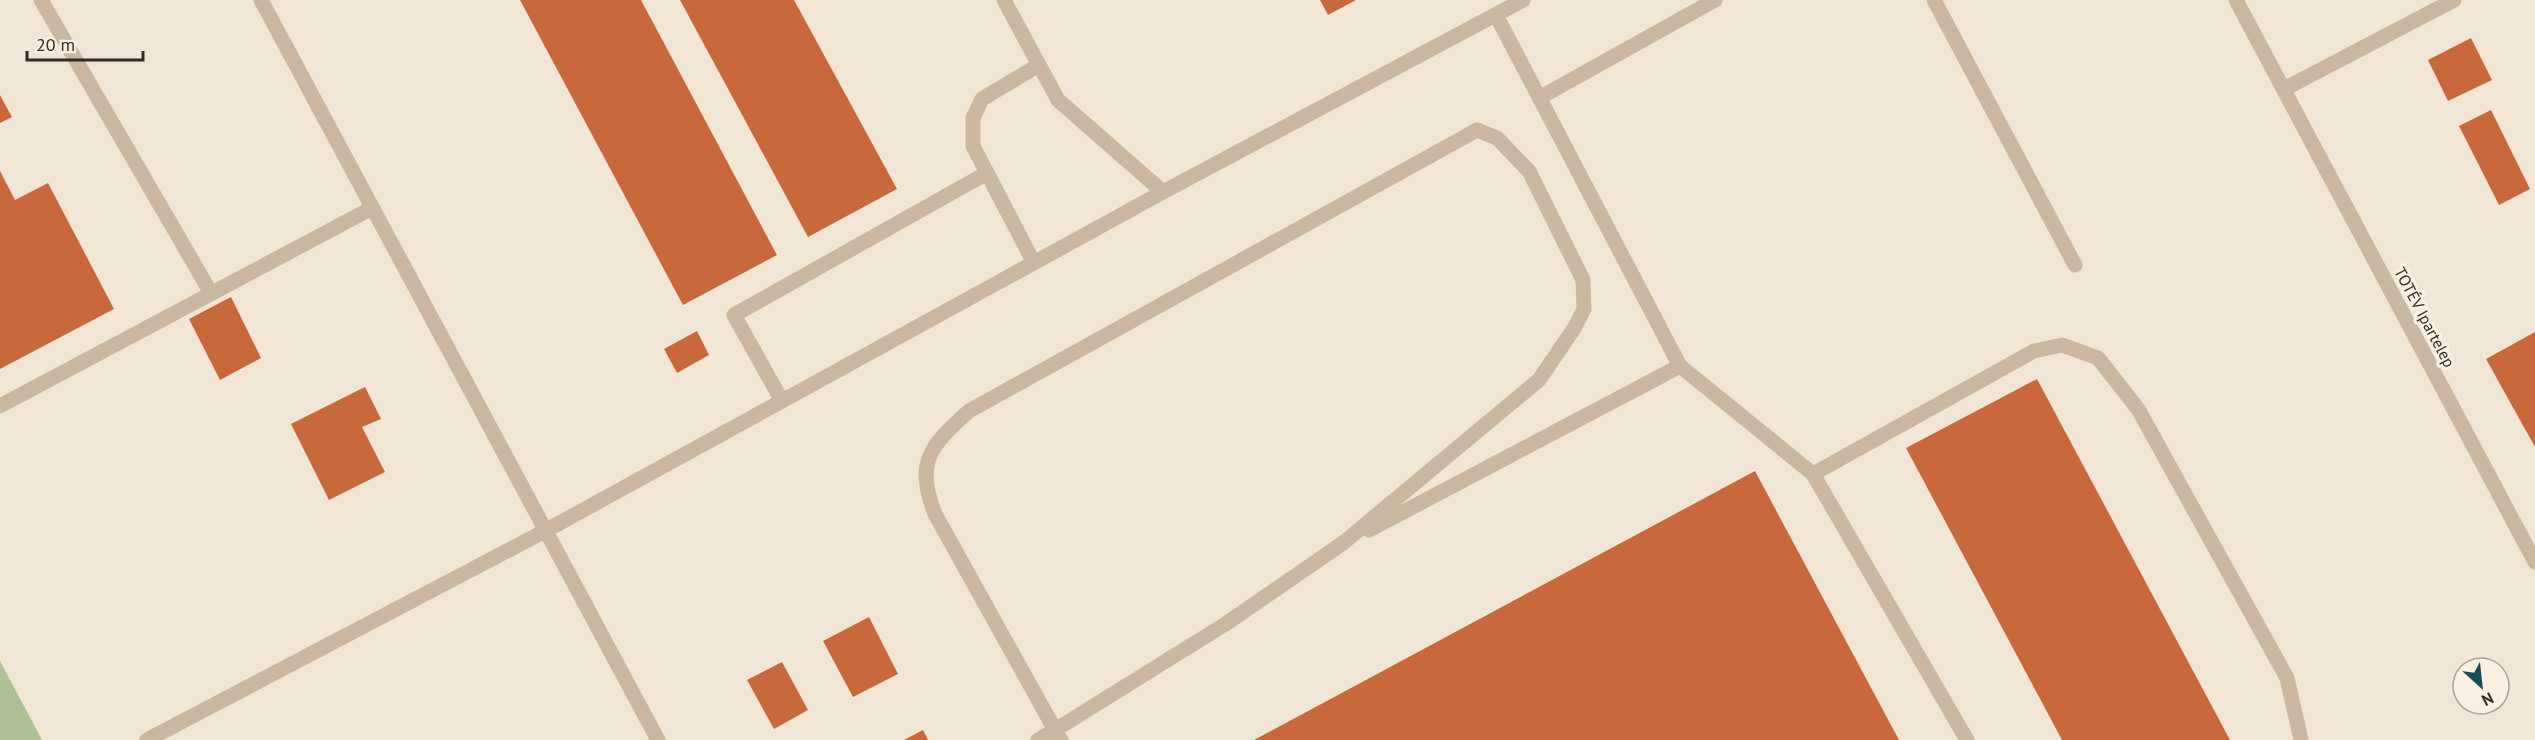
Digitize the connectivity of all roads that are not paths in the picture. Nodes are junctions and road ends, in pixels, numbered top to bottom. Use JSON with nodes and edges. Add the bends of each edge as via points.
{"nodes":[{"id":1,"x":41,"y":0,"type":"edge"},
{"id":2,"x":261,"y":0,"type":"edge"},
{"id":3,"x":1004,"y":0,"type":"edge"},
{"id":4,"x":1523,"y":0,"type":"edge"},
{"id":5,"x":1715,"y":0,"type":"edge"},
{"id":6,"x":1934,"y":0,"type":"edge"},
{"id":7,"x":2236,"y":0,"type":"edge"},
{"id":8,"x":2454,"y":0,"type":"edge"},
{"id":9,"x":1496,"y":15,"type":"junction"},
{"id":10,"x":1039,"y":65,"type":"junction"},
{"id":11,"x":2284,"y":89,"type":"junction"},
{"id":12,"x":1539,"y":98,"type":"junction"},
{"id":13,"x":987,"y":173,"type":"junction"},
{"id":14,"x":1163,"y":192,"type":"junction"},
{"id":15,"x":372,"y":208,"type":"junction"},
{"id":16,"x":1034,"y":263,"type":"junction"},
{"id":17,"x":2075,"y":265,"type":"dead end"},
{"id":18,"x":211,"y":293,"type":"junction"},
{"id":19,"x":1680,"y":366,"type":"junction"},
{"id":20,"x":782,"y":401,"type":"junction"},
{"id":21,"x":0,"y":406,"type":"edge"},
{"id":22,"x":1813,"y":474,"type":"junction"},
{"id":23,"x":545,"y":531,"type":"junction"},
{"id":24,"x":1342,"y":543,"type":"junction"},
{"id":25,"x":2535,"y":562,"type":"edge"},
{"id":26,"x":1058,"y":735,"type":"edge"},
{"id":27,"x":147,"y":740,"type":"edge"},
{"id":28,"x":658,"y":740,"type":"edge"},
{"id":29,"x":1038,"y":740,"type":"edge"},
{"id":30,"x":1966,"y":740,"type":"edge"},
{"id":31,"x":2301,"y":740,"type":"edge"}],
"edges":[{"from":1,"to":18,"type":"street"},
{"from":2,"to":15,"type":"street"},
{"from":3,"to":10,"type":"street"},
{"from":4,"to":9,"type":"street"},
{"from":5,"to":12,"type":"street"},
{"from":6,"to":17,"type":"street"},
{"from":7,"to":11,"type":"street","name":"TOTÉV Ipartelep"},
{"from":8,"to":11,"type":"street"},
{"from":9,"to":12,"type":"street"},
{"from":9,"to":14,"type":"street"},
{"from":10,"to":13,"type":"street","via":[[982,99],[973,118],[973,146]]},
{"from":10,"to":14,"type":"street","via":[[1058,100]]},
{"from":11,"to":25,"type":"street","name":"TOTÉV Ipartelep"},
{"from":12,"to":19,"type":"street"},
{"from":13,"to":16,"type":"street"},
{"from":13,"to":20,"type":"street","via":[[734,315]]},
{"from":14,"to":16,"type":"street"},
{"from":15,"to":18,"type":"street"},
{"from":15,"to":23,"type":"street"},
{"from":16,"to":20,"type":"street"},
{"from":18,"to":21,"type":"street"},
{"from":19,"to":22,"type":"street"},
{"from":19,"to":24,"type":"street"},
{"from":20,"to":23,"type":"street"},
{"from":22,"to":30,"type":"street"},
{"from":22,"to":31,"type":"street","via":[[2034,351],[2062,345],[2098,358],[2138,409],[2287,678]]},
{"from":23,"to":27,"type":"street"},
{"from":23,"to":28,"type":"street"},
{"from":24,"to":26,"type":"street"},
{"from":24,"to":26,"type":"street","via":[[1539,380],[1584,309],[1583,280],[1529,171],[1497,138],[1477,130],[969,411],[935,444],[926,466],[926,491],[935,514]]},
{"from":26,"to":29,"type":"street"}]}
